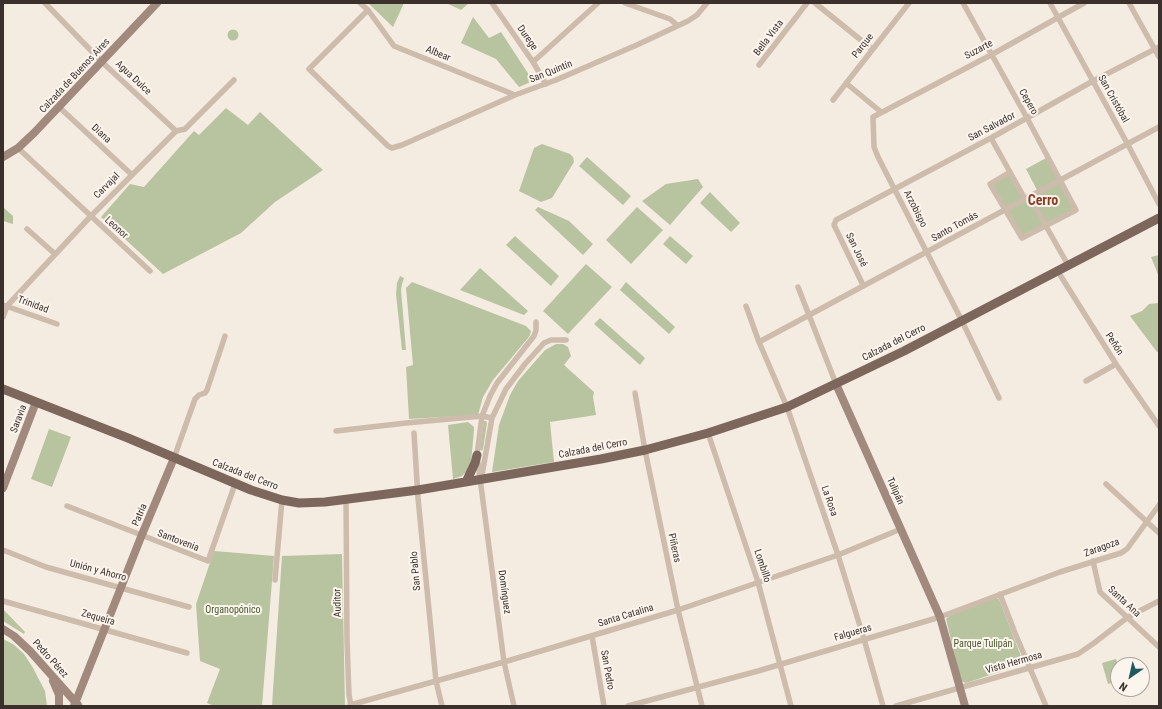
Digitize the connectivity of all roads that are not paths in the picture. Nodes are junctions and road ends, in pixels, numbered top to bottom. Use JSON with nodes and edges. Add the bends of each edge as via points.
{"nodes":[{"id":1,"x":45,"y":3,"type":"edge"},
{"id":2,"x":157,"y":3,"type":"edge"},
{"id":3,"x":360,"y":3,"type":"edge"},
{"id":4,"x":492,"y":3,"type":"edge"},
{"id":5,"x":598,"y":3,"type":"edge"},
{"id":6,"x":627,"y":3,"type":"edge"},
{"id":7,"x":707,"y":3,"type":"edge"},
{"id":8,"x":807,"y":3,"type":"edge"},
{"id":9,"x":815,"y":3,"type":"edge"},
{"id":10,"x":909,"y":3,"type":"edge"},
{"id":11,"x":963,"y":3,"type":"edge"},
{"id":12,"x":1050,"y":3,"type":"edge"},
{"id":13,"x":1084,"y":3,"type":"edge"},
{"id":14,"x":1129,"y":3,"type":"edge"},
{"id":15,"x":368,"y":10,"type":"junction"},
{"id":16,"x":1058,"y":17,"type":"junction"},
{"id":17,"x":677,"y":25,"type":"junction"},
{"id":18,"x":1157,"y":48,"type":"edge"},
{"id":19,"x":872,"y":49,"type":"junction"},
{"id":20,"x":991,"y":55,"type":"junction"},
{"id":21,"x":1159,"y":57,"type":"edge"},
{"id":22,"x":102,"y":62,"type":"junction"},
{"id":23,"x":533,"y":62,"type":"junction"},
{"id":24,"x":760,"y":65,"type":"dead end"},
{"id":25,"x":234,"y":80,"type":"dead end"},
{"id":26,"x":1093,"y":81,"type":"junction"},
{"id":27,"x":546,"y":84,"type":"junction"},
{"id":28,"x":846,"y":84,"type":"junction"},
{"id":29,"x":515,"y":95,"type":"junction"},
{"id":30,"x":832,"y":100,"type":"dead end"},
{"id":31,"x":59,"y":107,"type":"junction"},
{"id":32,"x":881,"y":112,"type":"junction"},
{"id":33,"x":1027,"y":118,"type":"junction"},
{"id":34,"x":1159,"y":127,"type":"edge"},
{"id":35,"x":176,"y":130,"type":"junction"},
{"id":36,"x":991,"y":138,"type":"junction"},
{"id":37,"x":1127,"y":143,"type":"junction"},
{"id":38,"x":18,"y":148,"type":"junction"},
{"id":39,"x":3,"y":158,"type":"edge"},
{"id":40,"x":1010,"y":172,"type":"junction"},
{"id":41,"x":131,"y":174,"type":"junction"},
{"id":42,"x":1059,"y":180,"type":"junction"},
{"id":43,"x":894,"y":189,"type":"junction"},
{"id":44,"x":1027,"y":198,"type":"junction"},
{"id":45,"x":1159,"y":204,"type":"edge"},
{"id":46,"x":1005,"y":210,"type":"junction"},
{"id":47,"x":90,"y":216,"type":"junction"},
{"id":48,"x":1159,"y":218,"type":"edge"},
{"id":49,"x":834,"y":223,"type":"joint"},
{"id":50,"x":1046,"y":226,"type":"junction"},
{"id":51,"x":27,"y":229,"type":"dead end"},
{"id":52,"x":927,"y":252,"type":"junction"},
{"id":53,"x":55,"y":254,"type":"junction"},
{"id":54,"x":1068,"y":265,"type":"junction"},
{"id":55,"x":1057,"y":270,"type":"junction"},
{"id":56,"x":150,"y":271,"type":"dead end"},
{"id":57,"x":863,"y":285,"type":"junction"},
{"id":58,"x":798,"y":287,"type":"dead end"},
{"id":59,"x":5,"y":305,"type":"edge"},
{"id":60,"x":746,"y":306,"type":"dead end"},
{"id":61,"x":808,"y":315,"type":"junction"},
{"id":62,"x":3,"y":317,"type":"edge"},
{"id":63,"x":962,"y":321,"type":"junction"},
{"id":64,"x":536,"y":322,"type":"dead end"},
{"id":65,"x":57,"y":324,"type":"dead end"},
{"id":66,"x":225,"y":336,"type":"dead end"},
{"id":67,"x":566,"y":340,"type":"dead end"},
{"id":68,"x":759,"y":342,"type":"junction"},
{"id":69,"x":1116,"y":364,"type":"junction"},
{"id":70,"x":1086,"y":381,"type":"dead end"},
{"id":71,"x":836,"y":384,"type":"junction"},
{"id":72,"x":3,"y":389,"type":"edge"},
{"id":73,"x":635,"y":393,"type":"dead end"},
{"id":74,"x":999,"y":398,"type":"dead end"},
{"id":75,"x":36,"y":402,"type":"junction"},
{"id":76,"x":787,"y":407,"type":"junction"},
{"id":77,"x":482,"y":416,"type":"junction"},
{"id":78,"x":492,"y":418,"type":"junction"},
{"id":79,"x":1159,"y":426,"type":"edge"},
{"id":80,"x":336,"y":431,"type":"dead end"},
{"id":81,"x":414,"y":433,"type":"dead end"},
{"id":82,"x":708,"y":433,"type":"junction"},
{"id":83,"x":645,"y":450,"type":"junction"},
{"id":84,"x":477,"y":455,"type":"junction"},
{"id":85,"x":174,"y":458,"type":"junction"},
{"id":86,"x":481,"y":480,"type":"junction"},
{"id":87,"x":466,"y":482,"type":"junction"},
{"id":88,"x":4,"y":484,"type":"edge"},
{"id":89,"x":235,"y":484,"type":"junction"},
{"id":90,"x":1106,"y":484,"type":"dead end"},
{"id":91,"x":418,"y":490,"type":"junction"},
{"id":92,"x":346,"y":499,"type":"junction"},
{"id":93,"x":282,"y":500,"type":"junction"},
{"id":94,"x":1159,"y":505,"type":"edge"},
{"id":95,"x":67,"y":506,"type":"dead end"},
{"id":96,"x":1147,"y":522,"type":"junction"},
{"id":97,"x":901,"y":529,"type":"junction"},
{"id":98,"x":1159,"y":533,"type":"edge"},
{"id":99,"x":141,"y":536,"type":"junction"},
{"id":100,"x":3,"y":550,"type":"edge"},
{"id":101,"x":838,"y":555,"type":"junction"},
{"id":102,"x":1093,"y":561,"type":"junction"},
{"id":103,"x":1078,"y":566,"type":"joint"},
{"id":104,"x":275,"y":580,"type":"dead end"},
{"id":105,"x":758,"y":582,"type":"junction"},
{"id":106,"x":122,"y":587,"type":"junction"},
{"id":107,"x":1000,"y":594,"type":"junction"},
{"id":108,"x":3,"y":601,"type":"edge"},
{"id":109,"x":1159,"y":601,"type":"edge"},
{"id":110,"x":189,"y":607,"type":"dead end"},
{"id":111,"x":678,"y":610,"type":"junction"},
{"id":112,"x":940,"y":617,"type":"junction"},
{"id":113,"x":1128,"y":617,"type":"junction"},
{"id":114,"x":104,"y":629,"type":"junction"},
{"id":115,"x":3,"y":630,"type":"edge"},
{"id":116,"x":592,"y":636,"type":"junction"},
{"id":117,"x":864,"y":639,"type":"junction"},
{"id":118,"x":1159,"y":648,"type":"edge"},
{"id":119,"x":187,"y":653,"type":"dead end"},
{"id":120,"x":504,"y":662,"type":"junction"},
{"id":121,"x":780,"y":664,"type":"junction"},
{"id":122,"x":46,"y":668,"type":"junction"},
{"id":123,"x":1029,"y":668,"type":"junction"},
{"id":124,"x":436,"y":681,"type":"junction"},
{"id":125,"x":698,"y":687,"type":"junction"},
{"id":126,"x":960,"y":688,"type":"junction"},
{"id":127,"x":68,"y":694,"type":"junction"},
{"id":128,"x":59,"y":705,"type":"edge"},
{"id":129,"x":76,"y":705,"type":"edge"},
{"id":130,"x":350,"y":705,"type":"edge"},
{"id":131,"x":442,"y":706,"type":"edge"},
{"id":132,"x":514,"y":706,"type":"edge"},
{"id":133,"x":604,"y":706,"type":"edge"},
{"id":134,"x":628,"y":706,"type":"edge"},
{"id":135,"x":702,"y":706,"type":"edge"},
{"id":136,"x":791,"y":706,"type":"edge"},
{"id":137,"x":883,"y":706,"type":"edge"},
{"id":138,"x":896,"y":706,"type":"edge"},
{"id":139,"x":965,"y":706,"type":"edge"},
{"id":140,"x":1046,"y":706,"type":"edge"}],
"edges":[{"from":1,"to":22,"type":"street","name":"Agua Dulce"},
{"from":2,"to":22,"type":"street","name":"Calzada de Buenos Aires"},
{"from":3,"to":15,"type":"street","name":"Albear"},
{"from":4,"to":23,"type":"street","name":"Durege"},
{"from":5,"to":23,"type":"street"},
{"from":6,"to":17,"type":"street","via":[[670,19]]},
{"from":7,"to":17,"type":"street","name":"San Quintín","via":[[697,15]]},
{"from":8,"to":24,"type":"street","name":"Bella Vista"},
{"from":9,"to":19,"type":"street"},
{"from":10,"to":19,"type":"street","name":"Parque"},
{"from":11,"to":20,"type":"street","name":"Cepero"},
{"from":12,"to":16,"type":"street","name":"San Cristóbal"},
{"from":13,"to":16,"type":"street","name":"Suzarte"},
{"from":14,"to":18,"type":"street"},
{"from":15,"to":29,"type":"street","name":"Albear","via":[[394,46]]},
{"from":15,"to":29,"type":"street","name":"San Quintín","via":[[309,69],[388,146],[395,148]]},
{"from":16,"to":20,"type":"street","name":"Suzarte"},
{"from":16,"to":26,"type":"street","name":"San Cristóbal"},
{"from":17,"to":27,"type":"street","name":"San Quintín"},
{"from":18,"to":21,"type":"street"},
{"from":18,"to":26,"type":"street","name":"San Salvador"},
{"from":19,"to":28,"type":"street","name":"Parque"},
{"from":20,"to":32,"type":"street","name":"Suzarte"},
{"from":20,"to":33,"type":"street","name":"Cepero"},
{"from":22,"to":31,"type":"street","name":"Calzada de Buenos Aires"},
{"from":22,"to":35,"type":"street","name":"Agua Dulce"},
{"from":23,"to":27,"type":"street","name":"Durege"},
{"from":25,"to":35,"type":"street","name":"Carvajal","via":[[186,129]]},
{"from":26,"to":33,"type":"street","name":"San Salvador"},
{"from":26,"to":37,"type":"street","name":"San Cristóbal"},
{"from":27,"to":29,"type":"street","name":"San Quintín"},
{"from":28,"to":30,"type":"street","name":"Parque"},
{"from":28,"to":32,"type":"street"},
{"from":31,"to":38,"type":"street","name":"Calzada de Buenos Aires"},
{"from":31,"to":41,"type":"street","name":"Diana"},
{"from":32,"to":43,"type":"street","name":"Arzobispo","via":[[873,117],[874,147]]},
{"from":33,"to":36,"type":"street","name":"San Salvador"},
{"from":33,"to":42,"type":"street","name":"Cepero"},
{"from":34,"to":37,"type":"street","name":"Santo Tomás"},
{"from":35,"to":41,"type":"street","name":"Carvajal"},
{"from":36,"to":40,"type":"street"},
{"from":36,"to":43,"type":"street","name":"San Salvador"},
{"from":37,"to":42,"type":"street","name":"Santo Tomás"},
{"from":37,"to":45,"type":"street","name":"San Cristóbal"},
{"from":38,"to":39,"type":"street","name":"Calzada de Buenos Aires"},
{"from":38,"to":47,"type":"street","name":"Leonor"},
{"from":40,"to":44,"type":"street"},
{"from":40,"to":46,"type":"street","via":[[990,184]]},
{"from":41,"to":47,"type":"street","name":"Carvajal"},
{"from":42,"to":44,"type":"street","name":"Santo Tomás"},
{"from":42,"to":50,"type":"street","name":"Cepero","via":[[1076,210]]},
{"from":43,"to":49,"type":"street","name":"San Salvador"},
{"from":43,"to":52,"type":"street","name":"Arzobispo"},
{"from":44,"to":46,"type":"street","name":"Santo Tomás"},
{"from":44,"to":50,"type":"street"},
{"from":46,"to":50,"type":"street","via":[[1022,238]]},
{"from":46,"to":52,"type":"street","name":"Santo Tomás"},
{"from":47,"to":53,"type":"street","name":"Carvajal"},
{"from":47,"to":56,"type":"street","name":"Leonor"},
{"from":48,"to":54,"type":"main road","name":"Calzada del Cerro"},
{"from":49,"to":57,"type":"street","name":"San José"},
{"from":50,"to":54,"type":"street"},
{"from":51,"to":53,"type":"street"},
{"from":52,"to":57,"type":"street","name":"Santo Tomás"},
{"from":52,"to":63,"type":"street","name":"Arzobispo"},
{"from":53,"to":59,"type":"street","name":"Carvajal"},
{"from":54,"to":55,"type":"main road","name":"Calzada del Cerro"},
{"from":55,"to":63,"type":"main road","name":"Calzada del Cerro"},
{"from":55,"to":69,"type":"street","name":"Peñón"},
{"from":57,"to":61,"type":"street","name":"Santo Tomás"},
{"from":58,"to":61,"type":"street","name":"Tulipán"},
{"from":59,"to":62,"type":"street","name":"Carvajal"},
{"from":59,"to":65,"type":"street","name":"Trinidad"},
{"from":60,"to":68,"type":"street","name":"La Rosa"},
{"from":61,"to":68,"type":"street","name":"Santo Tomás"},
{"from":61,"to":71,"type":"street","name":"Tulipán"},
{"from":63,"to":71,"type":"main road","name":"Calzada del Cerro"},
{"from":63,"to":74,"type":"street","name":"Arzobispo"},
{"from":64,"to":77,"type":"street","name":"Domínguez","via":[[534,336],[497,383]]},
{"from":66,"to":85,"type":"street","name":"Patria","via":[[207,390],[195,399]]},
{"from":67,"to":78,"type":"street","name":"Domínguez","via":[[551,340],[544,343],[514,378]]},
{"from":68,"to":76,"type":"street","name":"La Rosa"},
{"from":69,"to":70,"type":"street"},
{"from":69,"to":79,"type":"street","name":"Peñón"},
{"from":71,"to":76,"type":"main road","name":"Calzada del Cerro"},
{"from":71,"to":97,"type":"street","name":"Tulipán"},
{"from":72,"to":75,"type":"main road","name":"Calzada del Cerro"},
{"from":73,"to":83,"type":"street","name":"Piñeras"},
{"from":75,"to":85,"type":"main road","name":"Calzada del Cerro"},
{"from":75,"to":88,"type":"street","name":"Saravia"},
{"from":76,"to":82,"type":"main road","name":"Calzada del Cerro"},
{"from":76,"to":101,"type":"street","name":"La Rosa"},
{"from":77,"to":78,"type":"street"},
{"from":77,"to":80,"type":"street"},
{"from":77,"to":84,"type":"street","name":"Domínguez"},
{"from":78,"to":86,"type":"street","name":"Domínguez"},
{"from":81,"to":91,"type":"street","name":"San Pablo"},
{"from":82,"to":83,"type":"main road","name":"Calzada del Cerro"},
{"from":82,"to":105,"type":"street","name":"Lombillo"},
{"from":83,"to":86,"type":"main road","name":"Calzada del Cerro"},
{"from":83,"to":111,"type":"street","name":"Piñeras"},
{"from":84,"to":86,"type":"street","name":"Domínguez"},
{"from":84,"to":87,"type":"main road"},
{"from":85,"to":89,"type":"main road","name":"Calzada del Cerro"},
{"from":85,"to":99,"type":"street","name":"Patria"},
{"from":86,"to":87,"type":"main road","name":"Calzada del Cerro"},
{"from":86,"to":120,"type":"street","name":"Domínguez"},
{"from":87,"to":91,"type":"main road","name":"Calzada del Cerro"},
{"from":89,"to":93,"type":"main road","name":"Calzada del Cerro"},
{"from":89,"to":99,"type":"street","name":"Santovenia","via":[[208,561]]},
{"from":90,"to":96,"type":"street"},
{"from":91,"to":92,"type":"main road","name":"Calzada del Cerro"},
{"from":91,"to":124,"type":"street","name":"San Pablo"},
{"from":92,"to":93,"type":"main road","name":"Calzada del Cerro","via":[[308,503]]},
{"from":92,"to":130,"type":"street","name":"Auditor"},
{"from":93,"to":104,"type":"street"},
{"from":94,"to":96,"type":"street","name":"Zaragoza"},
{"from":95,"to":99,"type":"street","name":"Santovenia"},
{"from":96,"to":98,"type":"street"},
{"from":96,"to":102,"type":"street","name":"Zaragoza","via":[[1121,553]]},
{"from":97,"to":101,"type":"street","name":"Santa Catalina"},
{"from":97,"to":112,"type":"street","name":"Tulipán"},
{"from":99,"to":106,"type":"street","name":"Patria"},
{"from":100,"to":106,"type":"street","name":"Unión y Ahorro","via":[[46,567]]},
{"from":101,"to":105,"type":"street","name":"Santa Catalina"},
{"from":101,"to":117,"type":"street","name":"La Rosa"},
{"from":102,"to":103,"type":"street","name":"Zaragoza"},
{"from":102,"to":113,"type":"street","name":"Santa Ana","via":[[1100,592]]},
{"from":103,"to":107,"type":"street","name":"Falgueras"},
{"from":105,"to":111,"type":"street","name":"Santa Catalina"},
{"from":105,"to":121,"type":"street","name":"Lombillo"},
{"from":106,"to":110,"type":"street","name":"Unión y Ahorro"},
{"from":106,"to":114,"type":"street","name":"Patria"},
{"from":107,"to":112,"type":"street","name":"Falgueras"},
{"from":107,"to":123,"type":"street"},
{"from":108,"to":114,"type":"street","name":"Zequeira"},
{"from":109,"to":113,"type":"street","name":"Vista Hermosa"},
{"from":111,"to":116,"type":"street","name":"Santa Catalina"},
{"from":111,"to":125,"type":"street","name":"Piñeras"},
{"from":112,"to":117,"type":"street","name":"Falgueras"},
{"from":112,"to":126,"type":"street","name":"Tulipán"},
{"from":113,"to":118,"type":"street","name":"Santa Ana"},
{"from":113,"to":123,"type":"street","name":"Vista Hermosa","via":[[1078,654]]},
{"from":114,"to":119,"type":"street","name":"Zequeira"},
{"from":114,"to":129,"type":"street","name":"Patria"},
{"from":115,"to":122,"type":"street","name":"Pedro Pérez","via":[[22,643]]},
{"from":116,"to":120,"type":"street","name":"Santa Catalina"},
{"from":116,"to":133,"type":"street","name":"San Pedro"},
{"from":117,"to":121,"type":"street","name":"Falgueras"},
{"from":117,"to":137,"type":"street","name":"La Rosa"},
{"from":120,"to":124,"type":"street","name":"Santa Catalina"},
{"from":120,"to":132,"type":"street","name":"Domínguez"},
{"from":121,"to":125,"type":"street","name":"Falgueras"},
{"from":121,"to":136,"type":"street","name":"Lombillo"},
{"from":122,"to":127,"type":"street","name":"Pedro Pérez"},
{"from":122,"to":128,"type":"street","via":[[58,692]]},
{"from":123,"to":126,"type":"street","name":"Vista Hermosa"},
{"from":123,"to":140,"type":"street"},
{"from":124,"to":130,"type":"street","name":"Santa Catalina"},
{"from":124,"to":131,"type":"street","name":"San Pablo"},
{"from":125,"to":134,"type":"street","name":"Falgueras"},
{"from":125,"to":135,"type":"street","name":"Piñeras"},
{"from":126,"to":138,"type":"street","name":"Vista Hermosa"},
{"from":126,"to":139,"type":"street","name":"Tulipán"},
{"from":127,"to":128,"type":"street","via":[[63,694]]},
{"from":127,"to":129,"type":"street","name":"Pedro Pérez"}]}
